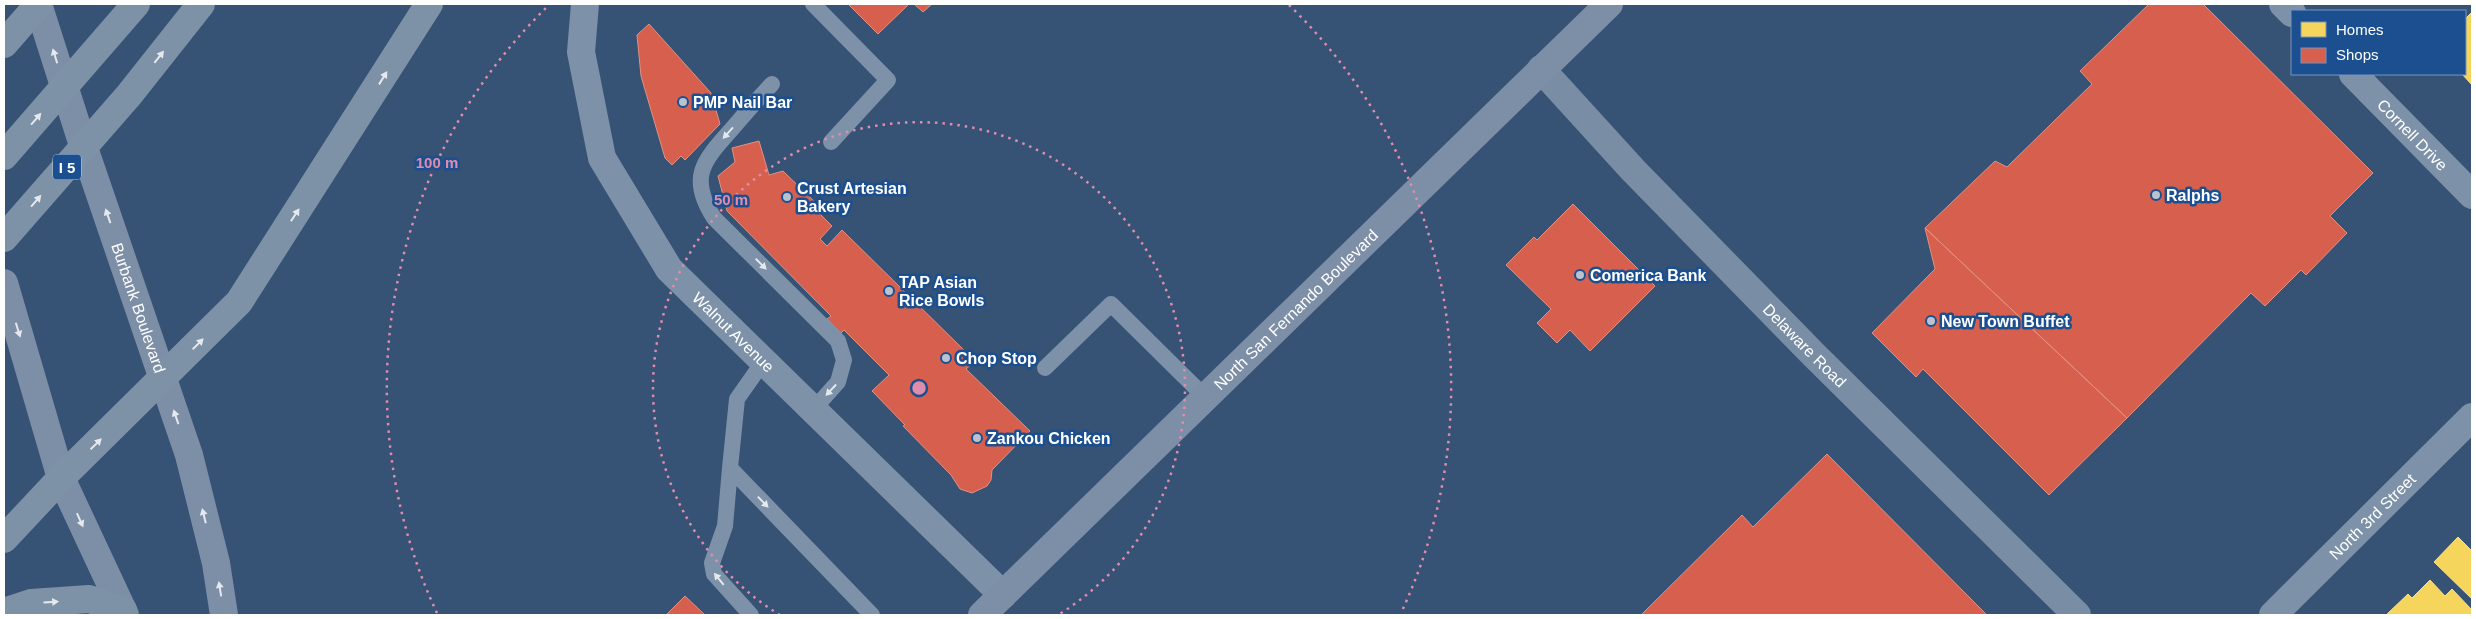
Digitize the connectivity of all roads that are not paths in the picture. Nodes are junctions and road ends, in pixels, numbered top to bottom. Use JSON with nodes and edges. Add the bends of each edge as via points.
{"nodes":[{"id":1,"x":39,"y":4,"type":"edge"},
{"id":2,"x":136,"y":4,"type":"edge"},
{"id":3,"x":201,"y":4,"type":"edge"},
{"id":4,"x":430,"y":4,"type":"edge"},
{"id":5,"x":585,"y":4,"type":"edge"},
{"id":6,"x":813,"y":4,"type":"edge"},
{"id":7,"x":1609,"y":4,"type":"edge"},
{"id":8,"x":4,"y":44,"type":"edge"},
{"id":9,"x":1541,"y":69,"type":"junction"},
{"id":10,"x":2354,"y":75,"type":"edge"},
{"id":11,"x":772,"y":84,"type":"dead end"},
{"id":12,"x":832,"y":142,"type":"dead end"},
{"id":13,"x":4,"y":156,"type":"edge"},
{"id":14,"x":2472,"y":195,"type":"edge"},
{"id":15,"x":4,"y":238,"type":"edge"},
{"id":16,"x":4,"y":283,"type":"edge"},
{"id":17,"x":763,"y":362,"type":"junction"},
{"id":18,"x":1045,"y":368,"type":"dead end"},
{"id":19,"x":163,"y":378,"type":"junction"},
{"id":20,"x":1205,"y":397,"type":"junction"},
{"id":21,"x":813,"y":410,"type":"junction"},
{"id":22,"x":2472,"y":417,"type":"edge"},
{"id":23,"x":730,"y":468,"type":"junction"},
{"id":24,"x":61,"y":478,"type":"junction"},
{"id":25,"x":4,"y":538,"type":"edge"},
{"id":26,"x":1003,"y":595,"type":"junction"},
{"id":27,"x":4,"y":612,"type":"edge"},
{"id":28,"x":124,"y":613,"type":"edge"},
{"id":29,"x":224,"y":615,"type":"edge"},
{"id":30,"x":751,"y":615,"type":"edge"},
{"id":31,"x":872,"y":615,"type":"edge"},
{"id":32,"x":982,"y":615,"type":"edge"},
{"id":33,"x":2077,"y":615,"type":"edge"},
{"id":34,"x":2273,"y":615,"type":"edge"}],
"edges":[{"from":1,"to":8,"type":"highway"},
{"from":19,"to":1,"type":"main road","name":"Burbank Boulevard","one_way":true,"via":[[80,136]]},
{"from":13,"to":2,"type":"highway","one_way":true},
{"from":15,"to":3,"type":"highway","number":"I 5","one_way":true,"via":[[129,96]]},
{"from":19,"to":4,"type":"highway","one_way":true,"via":[[239,302]]},
{"from":5,"to":17,"type":"street","name":"Walnut Avenue","via":[[582,52],[602,158],[669,270]]},
{"from":6,"to":12,"type":"lane","via":[[888,80]]},
{"from":7,"to":9,"type":"main road","name":"North San Fernando Boulevard"},
{"from":9,"to":20,"type":"main road","name":"North San Fernando Boulevard"},
{"from":9,"to":33,"type":"street","name":"Delaware Road","via":[[1633,170],[1807,348]]},
{"from":10,"to":14,"type":"street","name":"Cornell Drive"},
{"from":11,"to":21,"type":"lane","one_way":true,"via":[[706,158],[700,178],[704,202],[714,218],[838,341],[844,360],[838,382]]},
{"from":16,"to":24,"type":"main road","one_way":true},
{"from":17,"to":21,"type":"street","name":"Walnut Avenue"},
{"from":17,"to":23,"type":"lane","via":[[736,399]]},
{"from":18,"to":20,"type":"lane","via":[[1111,304]]},
{"from":24,"to":19,"type":"highway","one_way":true},
{"from":29,"to":19,"type":"main road","name":"Burbank Boulevard","one_way":true,"via":[[216,563],[189,455]]},
{"from":20,"to":26,"type":"main road","name":"North San Fernando Boulevard"},
{"from":21,"to":26,"type":"street","name":"Walnut Avenue"},
{"from":22,"to":34,"type":"street","name":"North 3rd Street"},
{"from":30,"to":23,"type":"lane","one_way":true,"via":[[714,574],[712,563],[725,526]]},
{"from":23,"to":31,"type":"lane","one_way":true},
{"from":24,"to":25,"type":"highway"},
{"from":24,"to":28,"type":"main road","one_way":true},
{"from":26,"to":32,"type":"main road","name":"North San Fernando Boulevard"},
{"from":27,"to":28,"type":"highway","one_way":true,"via":[[31,604],[89,599]]}]}
